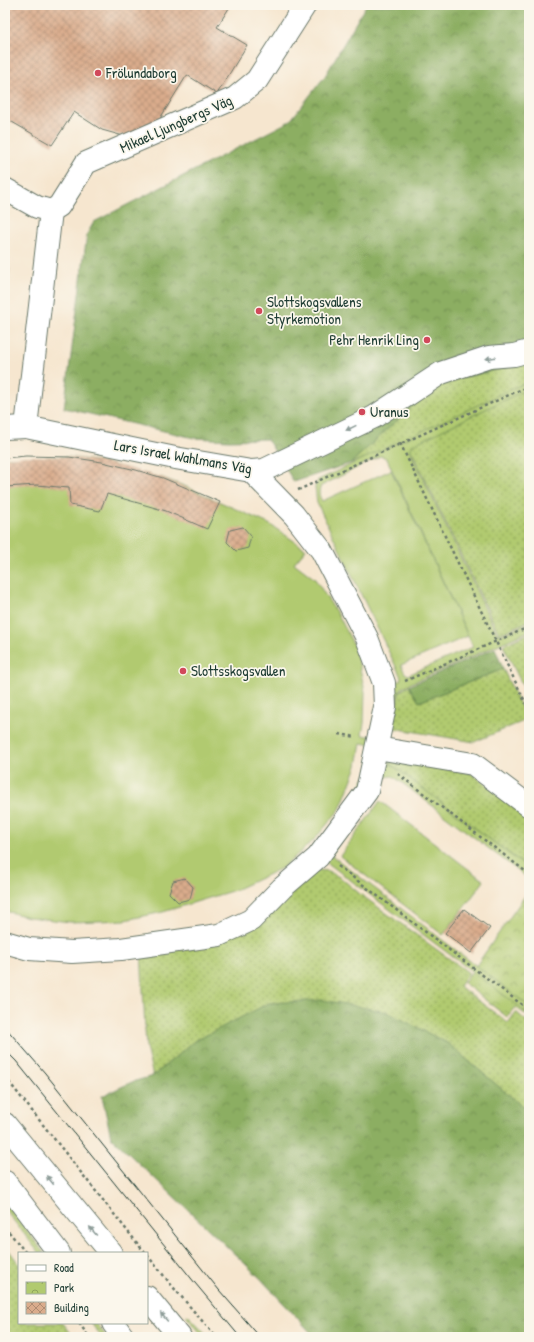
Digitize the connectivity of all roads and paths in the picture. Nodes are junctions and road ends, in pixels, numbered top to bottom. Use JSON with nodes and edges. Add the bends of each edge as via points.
{"nodes":[{"id":1,"x":305,"y":5,"type":"edge"},
{"id":2,"x":5,"y":189,"type":"edge"},
{"id":3,"x":51,"y":211,"type":"junction"},
{"id":4,"x":529,"y":351,"type":"edge"},
{"id":5,"x":529,"y":386,"type":"edge"},
{"id":6,"x":26,"y":427,"type":"junction"},
{"id":7,"x":5,"y":428,"type":"edge"},
{"id":8,"x":400,"y":443,"type":"junction"},
{"id":9,"x":251,"y":471,"type":"junction"},
{"id":10,"x":292,"y":492,"type":"dead end"},
{"id":11,"x":529,"y":627,"type":"edge"},
{"id":12,"x":496,"y":642,"type":"junction"},
{"id":13,"x":404,"y":682,"type":"dead end"},
{"id":14,"x":529,"y":710,"type":"edge"},
{"id":15,"x":377,"y":748,"type":"junction"},
{"id":16,"x":394,"y":772,"type":"dead end"},
{"id":17,"x":529,"y":806,"type":"edge"},
{"id":18,"x":332,"y":862,"type":"dead end"},
{"id":19,"x":529,"y":873,"type":"edge"},
{"id":20,"x":5,"y":942,"type":"edge"},
{"id":21,"x":529,"y":1010,"type":"edge"},
{"id":22,"x":5,"y":1077,"type":"edge"},
{"id":23,"x":5,"y":1124,"type":"edge"},
{"id":24,"x":5,"y":1182,"type":"edge"},
{"id":25,"x":5,"y":1227,"type":"edge"},
{"id":26,"x":25,"y":1252,"type":"edge"},
{"id":27,"x":58,"y":1252,"type":"edge"},
{"id":28,"x":110,"y":1252,"type":"edge"},
{"id":29,"x":144,"y":1252,"type":"edge"},
{"id":30,"x":148,"y":1256,"type":"edge"},
{"id":31,"x":148,"y":1298,"type":"edge"},
{"id":32,"x":80,"y":1324,"type":"edge"},
{"id":33,"x":114,"y":1324,"type":"edge"},
{"id":34,"x":89,"y":1337,"type":"edge"},
{"id":35,"x":123,"y":1337,"type":"edge"},
{"id":36,"x":180,"y":1337,"type":"edge"},
{"id":37,"x":216,"y":1337,"type":"edge"}],
"edges":[{"from":1,"to":3,"type":"main road","name":"Mikael Ljungbergs Väg","via":[[257,80],[235,98],[86,164],[59,206]]},
{"from":2,"to":3,"type":"main road","via":[[37,207]]},
{"from":3,"to":6,"type":"main road"},
{"from":4,"to":9,"type":"main road","name":"Lars Israel Wahlmans Väg","one_way":true,"via":[[489,357],[441,373],[374,417],[264,470]]},
{"from":5,"to":8,"type":"path"},
{"from":6,"to":7,"type":"main road","name":"Lars Israel Wahlmans Väg"},
{"from":6,"to":9,"type":"main road","name":"Lars Israel Wahlmans Väg"},
{"from":8,"to":10,"type":"path"},
{"from":8,"to":12,"type":"path"},
{"from":9,"to":15,"type":"main road","via":[[294,515],[322,551],[367,638],[384,683],[385,707]]},
{"from":11,"to":12,"type":"path"},
{"from":12,"to":13,"type":"path"},
{"from":12,"to":14,"type":"path"},
{"from":15,"to":17,"type":"main road","via":[[473,764]]},
{"from":15,"to":20,"type":"main road","via":[[367,791],[346,821],[318,857],[282,888],[251,920],[219,935],[121,949],[72,952],[29,949]]},
{"from":16,"to":19,"type":"path"},
{"from":18,"to":21,"type":"path"},
{"from":22,"to":29,"type":"path"},
{"from":28,"to":23,"type":"main road","one_way":true},
{"from":24,"to":27,"type":"main road"},
{"from":25,"to":26,"type":"path"},
{"from":30,"to":37,"type":"path"},
{"from":36,"to":31,"type":"main road","one_way":true},
{"from":32,"to":34,"type":"path"},
{"from":33,"to":35,"type":"main road"}]}
